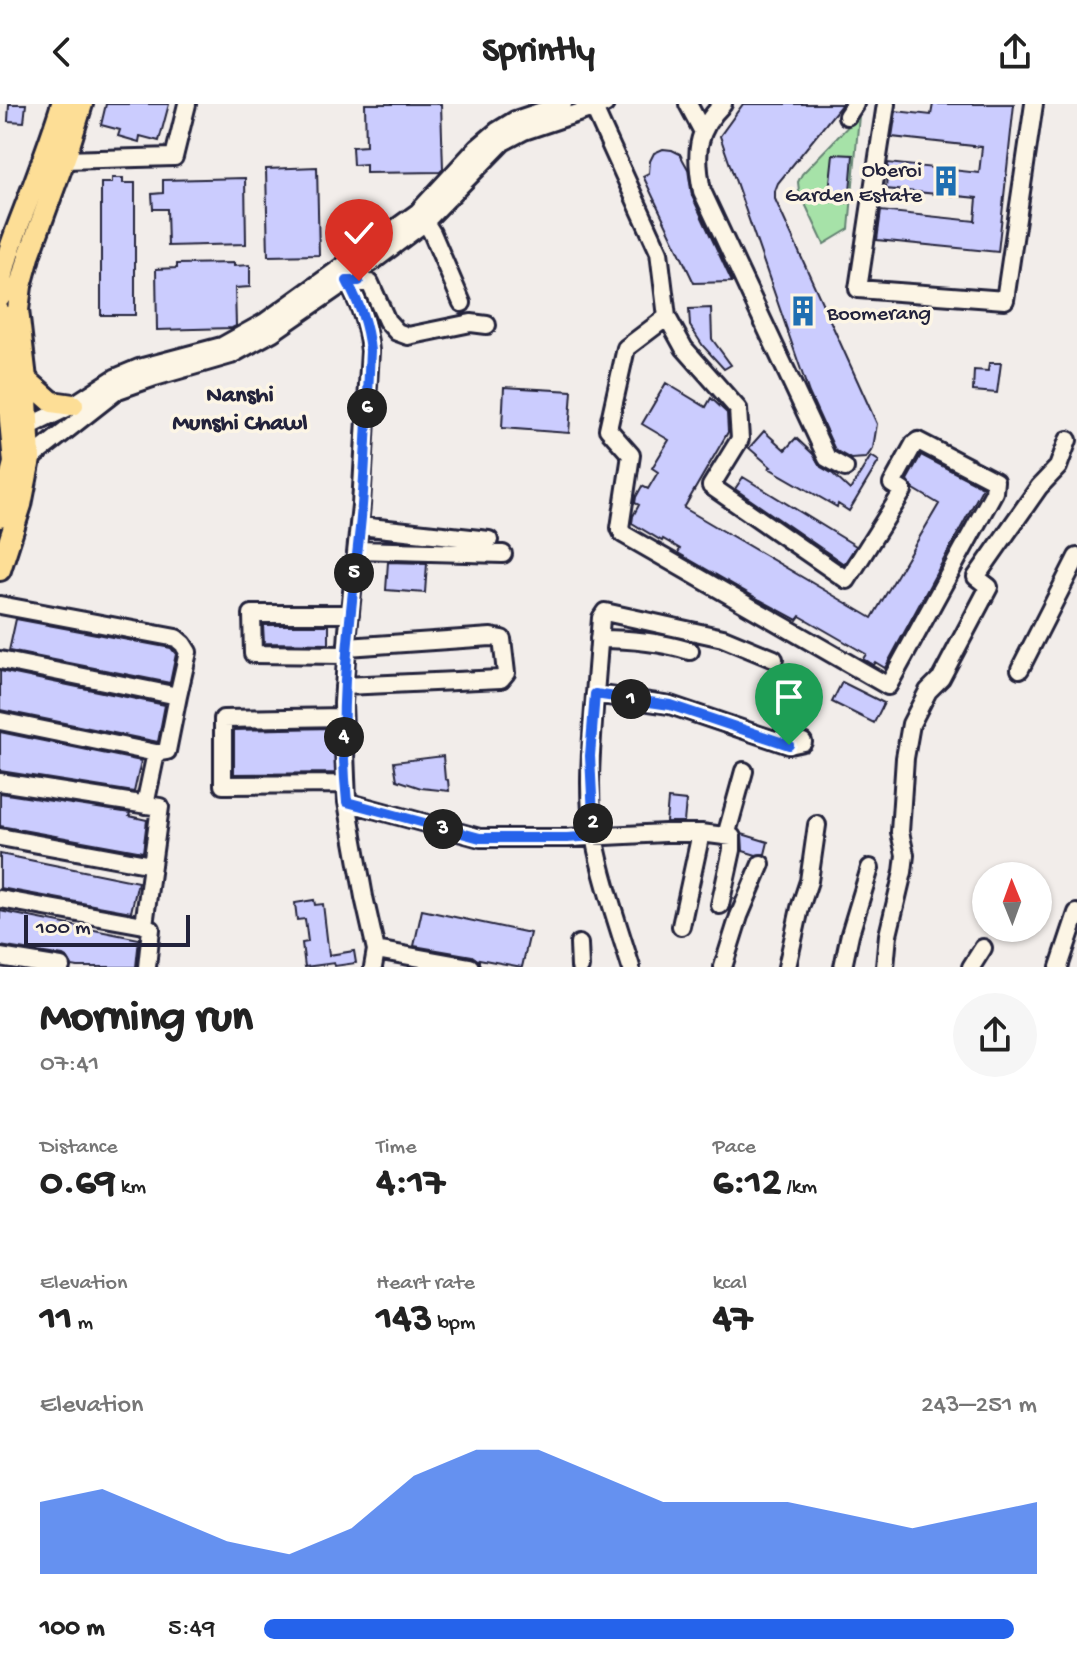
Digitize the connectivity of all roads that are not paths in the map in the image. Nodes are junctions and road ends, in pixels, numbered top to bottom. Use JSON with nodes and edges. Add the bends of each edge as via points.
{"nodes":[{"id":1,"x":62,"y":104,"type":"edge"},
{"id":2,"x":82,"y":104,"type":"edge"},
{"id":3,"x":187,"y":104,"type":"edge"},
{"id":4,"x":563,"y":104,"type":"edge"},
{"id":5,"x":688,"y":104,"type":"edge"},
{"id":6,"x":723,"y":104,"type":"edge"},
{"id":7,"x":886,"y":104,"type":"edge"},
{"id":8,"x":1034,"y":104,"type":"edge"},
{"id":9,"x":597,"y":105,"type":"edge"},
{"id":10,"x":524,"y":124,"type":"junction"},
{"id":11,"x":703,"y":132,"type":"junction"},
{"id":12,"x":61,"y":151,"type":"junction"},
{"id":13,"x":421,"y":217,"type":"junction"},
{"id":14,"x":344,"y":275,"type":"junction"},
{"id":15,"x":0,"y":297,"type":"edge"},
{"id":16,"x":462,"y":303,"type":"dead end"},
{"id":17,"x":0,"y":313,"type":"edge"},
{"id":18,"x":667,"y":317,"type":"junction"},
{"id":19,"x":487,"y":325,"type":"dead end"},
{"id":20,"x":201,"y":357,"type":"junction"},
{"id":21,"x":26,"y":379,"type":"junction"},
{"id":22,"x":73,"y":405,"type":"junction"},
{"id":23,"x":20,"y":427,"type":"junction"},
{"id":24,"x":1068,"y":440,"type":"dead end"},
{"id":25,"x":22,"y":461,"type":"junction"},
{"id":26,"x":845,"y":468,"type":"dead end"},
{"id":27,"x":0,"y":517,"type":"edge"},
{"id":28,"x":360,"y":526,"type":"junction"},
{"id":29,"x":489,"y":540,"type":"dead end"},
{"id":30,"x":357,"y":550,"type":"junction"},
{"id":31,"x":503,"y":554,"type":"dead end"},
{"id":32,"x":1077,"y":557,"type":"edge"},
{"id":33,"x":0,"y":570,"type":"edge"},
{"id":34,"x":0,"y":605,"type":"edge"},
{"id":35,"x":350,"y":614,"type":"junction"},
{"id":36,"x":599,"y":639,"type":"junction"},
{"id":37,"x":346,"y":651,"type":"junction"},
{"id":38,"x":690,"y":651,"type":"dead end"},
{"id":39,"x":774,"y":659,"type":"dead end"},
{"id":40,"x":0,"y":660,"type":"edge"},
{"id":41,"x":1020,"y":669,"type":"dead end"},
{"id":42,"x":344,"y":686,"type":"junction"},
{"id":43,"x":595,"y":694,"type":"junction"},
{"id":44,"x":178,"y":696,"type":"junction"},
{"id":45,"x":343,"y":717,"type":"junction"},
{"id":46,"x":0,"y":721,"type":"edge"},
{"id":47,"x":803,"y":742,"type":"dead end"},
{"id":48,"x":156,"y":753,"type":"junction"},
{"id":49,"x":744,"y":771,"type":"dead end"},
{"id":50,"x":0,"y":782,"type":"edge"},
{"id":51,"x":345,"y":784,"type":"junction"},
{"id":52,"x":347,"y":802,"type":"junction"},
{"id":53,"x":145,"y":805,"type":"junction"},
{"id":54,"x":817,"y":825,"type":"dead end"},
{"id":55,"x":701,"y":833,"type":"junction"},
{"id":56,"x":594,"y":836,"type":"junction"},
{"id":57,"x":726,"y":836,"type":"junction"},
{"id":58,"x":0,"y":837,"type":"edge"},
{"id":59,"x":761,"y":864,"type":"dead end"},
{"id":60,"x":152,"y":865,"type":"junction"},
{"id":61,"x":870,"y":868,"type":"dead end"},
{"id":62,"x":0,"y":899,"type":"edge"},
{"id":63,"x":720,"y":905,"type":"dead end"},
{"id":64,"x":1077,"y":913,"type":"edge"},
{"id":65,"x":144,"y":925,"type":"junction"},
{"id":66,"x":681,"y":926,"type":"dead end"},
{"id":67,"x":579,"y":944,"type":"dead end"},
{"id":68,"x":983,"y":948,"type":"dead end"},
{"id":69,"x":0,"y":957,"type":"edge"},
{"id":70,"x":375,"y":958,"type":"edge"},
{"id":71,"x":61,"y":967,"type":"edge"},
{"id":72,"x":147,"y":967,"type":"edge"},
{"id":73,"x":470,"y":967,"type":"edge"},
{"id":74,"x":580,"y":967,"type":"edge"},
{"id":75,"x":631,"y":967,"type":"edge"},
{"id":76,"x":723,"y":967,"type":"edge"},
{"id":77,"x":787,"y":967,"type":"edge"},
{"id":78,"x":843,"y":967,"type":"edge"},
{"id":79,"x":885,"y":967,"type":"edge"},
{"id":80,"x":971,"y":967,"type":"edge"},
{"id":81,"x":1059,"y":967,"type":"edge"}],
"edges":[{"from":1,"to":12,"type":"main road"},
{"from":2,"to":12,"type":"main road"},
{"from":3,"to":12,"type":"street","via":[[174,157]]},
{"from":4,"to":10,"type":"street"},
{"from":5,"to":11,"type":"street"},
{"from":6,"to":11,"type":"street"},
{"from":7,"to":8,"type":"street","via":[[858,289],[1005,300]]},
{"from":9,"to":10,"type":"street"},
{"from":9,"to":18,"type":"street","via":[[659,252]]},
{"from":10,"to":13,"type":"street"},
{"from":11,"to":26,"type":"street","via":[[697,166],[702,191],[827,458]]},
{"from":12,"to":15,"type":"main road","via":[[9,248]]},
{"from":12,"to":21,"type":"main road","via":[[21,286],[18,310]]},
{"from":13,"to":14,"type":"street"},
{"from":13,"to":16,"type":"street"},
{"from":14,"to":19,"type":"street","via":[[370,283],[387,321],[408,336],[471,323]]},
{"from":14,"to":20,"type":"street","via":[[273,332],[231,355]]},
{"from":14,"to":28,"type":"street","via":[[361,306],[370,351]]},
{"from":17,"to":23,"type":"main road"},
{"from":18,"to":18,"type":"street","via":[[626,348],[608,429],[631,455],[623,534],[888,686],[994,492],[995,481],[918,441],[892,484],[903,491],[847,580],[711,486],[740,439],[738,409],[684,348]]},
{"from":20,"to":22,"type":"street","via":[[139,368]]},
{"from":20,"to":25,"type":"street","via":[[118,390]]},
{"from":21,"to":22,"type":"main road","via":[[52,402]]},
{"from":21,"to":23,"type":"main road"},
{"from":22,"to":23,"type":"street"},
{"from":23,"to":25,"type":"main road"},
{"from":24,"to":79,"type":"street","via":[[1058,467],[976,577],[989,587],[911,724],[900,832],[905,855]]},
{"from":25,"to":27,"type":"main road"},
{"from":25,"to":33,"type":"main road","via":[[21,505]]},
{"from":28,"to":29,"type":"street"},
{"from":28,"to":30,"type":"street"},
{"from":30,"to":31,"type":"street"},
{"from":30,"to":35,"type":"street"},
{"from":32,"to":41,"type":"street"},
{"from":34,"to":44,"type":"street","via":[[176,638],[188,652]]},
{"from":35,"to":37,"type":"street"},
{"from":35,"to":37,"type":"street","via":[[252,614],[253,654]]},
{"from":36,"to":38,"type":"street"},
{"from":36,"to":39,"type":"street","via":[[605,612],[723,638]]},
{"from":36,"to":43,"type":"street"},
{"from":37,"to":42,"type":"street"},
{"from":37,"to":42,"type":"street","via":[[491,637],[502,639],[506,673],[501,679]]},
{"from":40,"to":44,"type":"street"},
{"from":42,"to":45,"type":"street"},
{"from":43,"to":47,"type":"street","via":[[670,705],[789,745]]},
{"from":43,"to":56,"type":"street","via":[[590,756]]},
{"from":44,"to":48,"type":"street","via":[[167,751]]},
{"from":45,"to":51,"type":"street"},
{"from":45,"to":51,"type":"street","via":[[223,719],[223,785]]},
{"from":46,"to":48,"type":"street"},
{"from":48,"to":53,"type":"street"},
{"from":49,"to":57,"type":"street"},
{"from":50,"to":53,"type":"street"},
{"from":51,"to":52,"type":"street"},
{"from":52,"to":56,"type":"street","via":[[480,838]]},
{"from":52,"to":70,"type":"street"},
{"from":53,"to":60,"type":"street","via":[[160,807]]},
{"from":54,"to":77,"type":"street"},
{"from":55,"to":56,"type":"street"},
{"from":55,"to":57,"type":"street"},
{"from":55,"to":66,"type":"street"},
{"from":56,"to":75,"type":"street"},
{"from":57,"to":63,"type":"street","via":[[732,837],[732,850]]},
{"from":58,"to":60,"type":"street"},
{"from":59,"to":76,"type":"street"},
{"from":60,"to":65,"type":"street"},
{"from":61,"to":78,"type":"street"},
{"from":62,"to":65,"type":"street"},
{"from":64,"to":81,"type":"street"},
{"from":65,"to":72,"type":"street","via":[[151,929]]},
{"from":67,"to":74,"type":"street"},
{"from":68,"to":80,"type":"street"},
{"from":69,"to":71,"type":"street"},
{"from":70,"to":73,"type":"street"}]}
